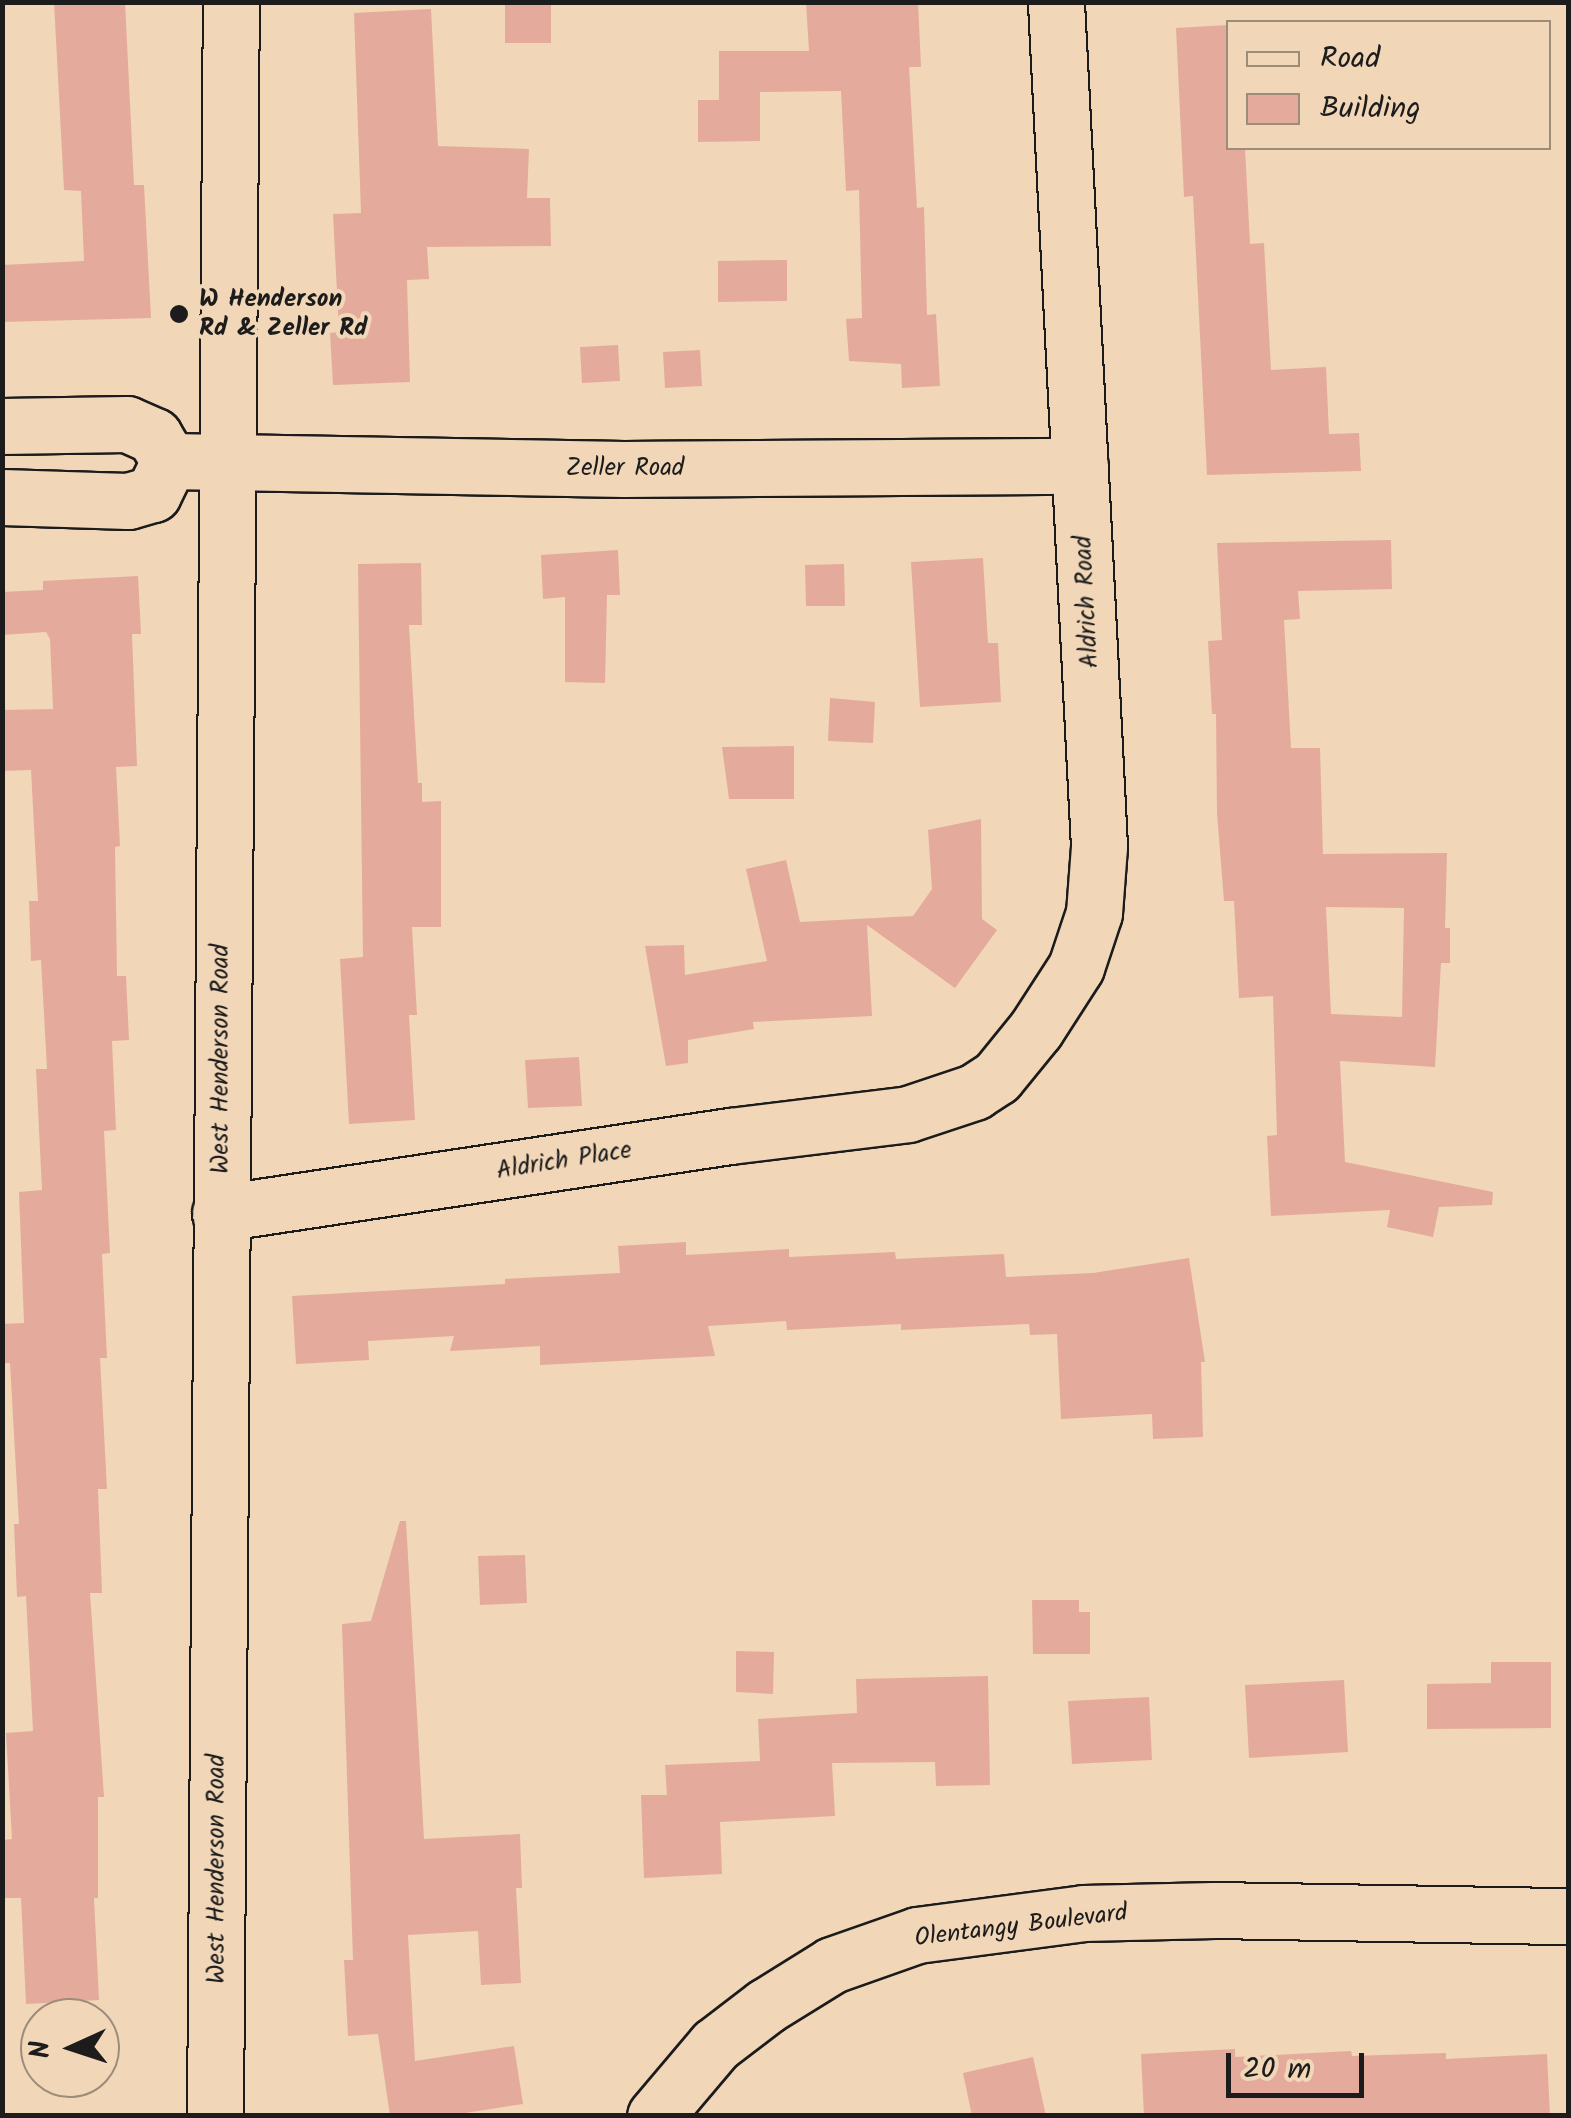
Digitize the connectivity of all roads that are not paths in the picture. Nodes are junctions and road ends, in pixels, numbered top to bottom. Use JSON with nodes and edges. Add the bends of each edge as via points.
{"nodes":[{"id":1,"x":231,"y":2,"type":"edge"},
{"id":2,"x":1056,"y":2,"type":"edge"},
{"id":3,"x":2,"y":426,"type":"edge"},
{"id":4,"x":226,"y":460,"type":"junction"},
{"id":5,"x":169,"y":462,"type":"junction"},
{"id":6,"x":1080,"y":466,"type":"junction"},
{"id":7,"x":2,"y":496,"type":"edge"},
{"id":8,"x":908,"y":1114,"type":"joint"},
{"id":9,"x":220,"y":1213,"type":"junction"},
{"id":10,"x":1568,"y":1916,"type":"edge"},
{"id":11,"x":215,"y":2116,"type":"edge"},
{"id":12,"x":655,"y":2116,"type":"edge"}],
"edges":[{"from":1,"to":4,"type":"street","name":"West Henderson Road"},
{"from":2,"to":6,"type":"street","name":"Aldrich Road"},
{"from":3,"to":5,"type":"street","via":[[128,424],[154,436]]},
{"from":4,"to":5,"type":"street","name":"Zeller Road"},
{"from":4,"to":6,"type":"street","name":"Zeller Road","via":[[624,469]]},
{"from":4,"to":9,"type":"street","name":"West Henderson Road"},
{"from":5,"to":7,"type":"street","via":[[153,494],[128,501]]},
{"from":6,"to":8,"type":"street","name":"Aldrich Road","via":[[1099,846],[1094,913],[1076,967],[996,1078]]},
{"from":8,"to":9,"type":"street","name":"Aldrich Place"},
{"from":9,"to":11,"type":"street","name":"West Henderson Road"},
{"from":10,"to":12,"type":"street","name":"Olentangy Boulevard","via":[[1083,1913],[917,1935],[832,1964],[766,2006],[715,2045]]}]}
